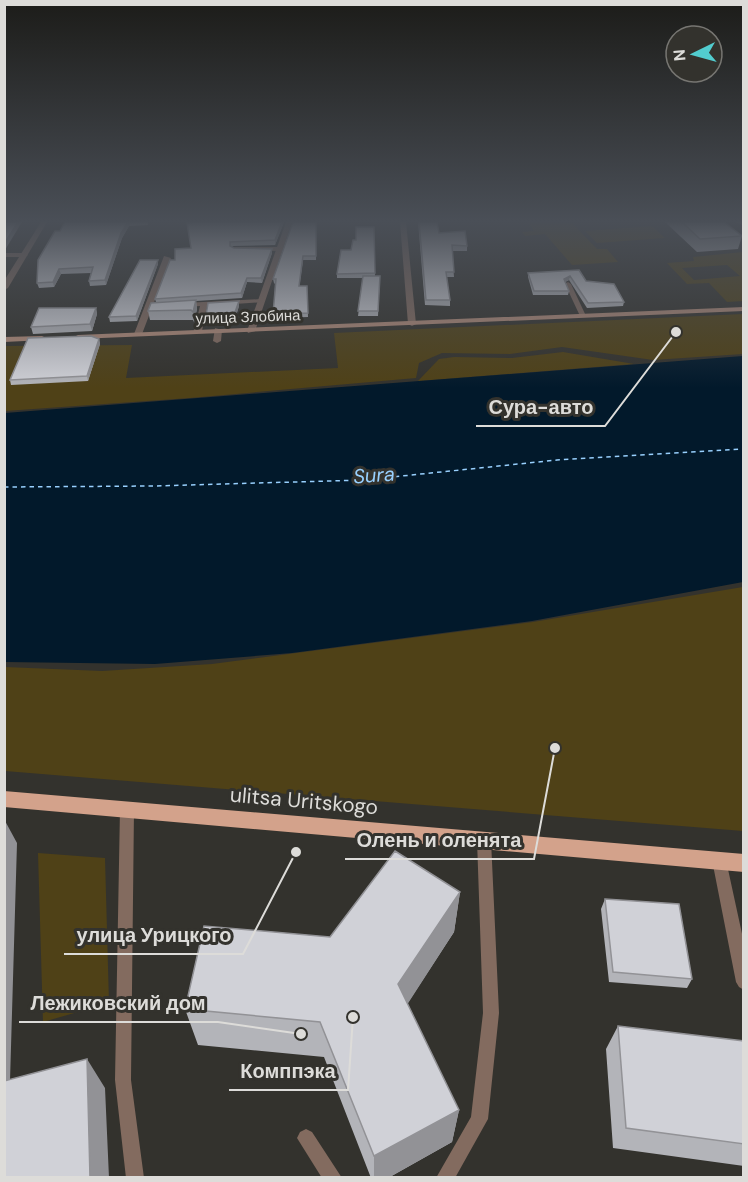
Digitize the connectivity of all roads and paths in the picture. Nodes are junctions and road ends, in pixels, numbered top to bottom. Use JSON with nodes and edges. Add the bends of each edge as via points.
{"nodes":[{"id":1,"x":160,"y":277,"type":"edge"},
{"id":2,"x":270,"y":277,"type":"edge"},
{"id":3,"x":408,"y":277,"type":"edge"},
{"id":4,"x":568,"y":284,"type":"edge"},
{"id":5,"x":261,"y":301,"type":"junction"},
{"id":6,"x":204,"y":304,"type":"junction"},
{"id":7,"x":170,"y":306,"type":"edge"},
{"id":8,"x":159,"y":307,"type":"edge"},
{"id":9,"x":148,"y":308,"type":"junction"},
{"id":10,"x":744,"y":309,"type":"edge"},
{"id":11,"x":583,"y":316,"type":"junction"},
{"id":12,"x":412,"y":324,"type":"junction"},
{"id":13,"x":218,"y":330,"type":"junction"},
{"id":14,"x":251,"y":330,"type":"junction"},
{"id":15,"x":198,"y":331,"type":"junction"},
{"id":16,"x":138,"y":334,"type":"junction"},
{"id":17,"x":71,"y":337,"type":"edge"},
{"id":18,"x":49,"y":338,"type":"edge"},
{"id":19,"x":4,"y":340,"type":"edge"},
{"id":20,"x":217,"y":341,"type":"dead end"},
{"id":21,"x":4,"y":799,"type":"edge"},
{"id":22,"x":127,"y":809,"type":"junction"},
{"id":23,"x":484,"y":840,"type":"junction"},
{"id":24,"x":719,"y":860,"type":"junction"},
{"id":25,"x":744,"y":863,"type":"edge"},
{"id":26,"x":744,"y":982,"type":"edge"},
{"id":27,"x":306,"y":1138,"type":"dead end"},
{"id":28,"x":135,"y":1178,"type":"edge"},
{"id":29,"x":333,"y":1178,"type":"edge"},
{"id":30,"x":445,"y":1178,"type":"edge"}],
"edges":[{"from":1,"to":9,"type":"street"},
{"from":2,"to":5,"type":"street"},
{"from":3,"to":12,"type":"street"},
{"from":4,"to":11,"type":"lane"},
{"from":5,"to":6,"type":"lane"},
{"from":5,"to":14,"type":"street"},
{"from":6,"to":7,"type":"lane"},
{"from":6,"to":15,"type":"lane"},
{"from":8,"to":9,"type":"lane"},
{"from":9,"to":16,"type":"street"},
{"from":10,"to":11,"type":"main road","name":"улица Злобина"},
{"from":11,"to":12,"type":"main road","name":"улица Злобина"},
{"from":12,"to":14,"type":"main road","name":"улица Злобина"},
{"from":13,"to":14,"type":"main road","name":"улица Злобина"},
{"from":13,"to":15,"type":"main road","name":"улица Злобина"},
{"from":13,"to":20,"type":"lane"},
{"from":15,"to":16,"type":"main road","name":"улица Злобина"},
{"from":16,"to":17,"type":"main road","name":"улица Злобина"},
{"from":18,"to":19,"type":"main road"},
{"from":21,"to":22,"type":"main road","name":"ulitsa Uritskogo"},
{"from":22,"to":23,"type":"main road","name":"ulitsa Uritskogo"},
{"from":22,"to":28,"type":"lane","via":[[123,1080]]},
{"from":23,"to":24,"type":"main road","name":"ulitsa Uritskogo"},
{"from":23,"to":30,"type":"lane","via":[[491,1013],[479,1119]]},
{"from":24,"to":25,"type":"main road","name":"ulitsa Uritskogo"},
{"from":24,"to":26,"type":"lane"},
{"from":27,"to":29,"type":"lane"}]}
